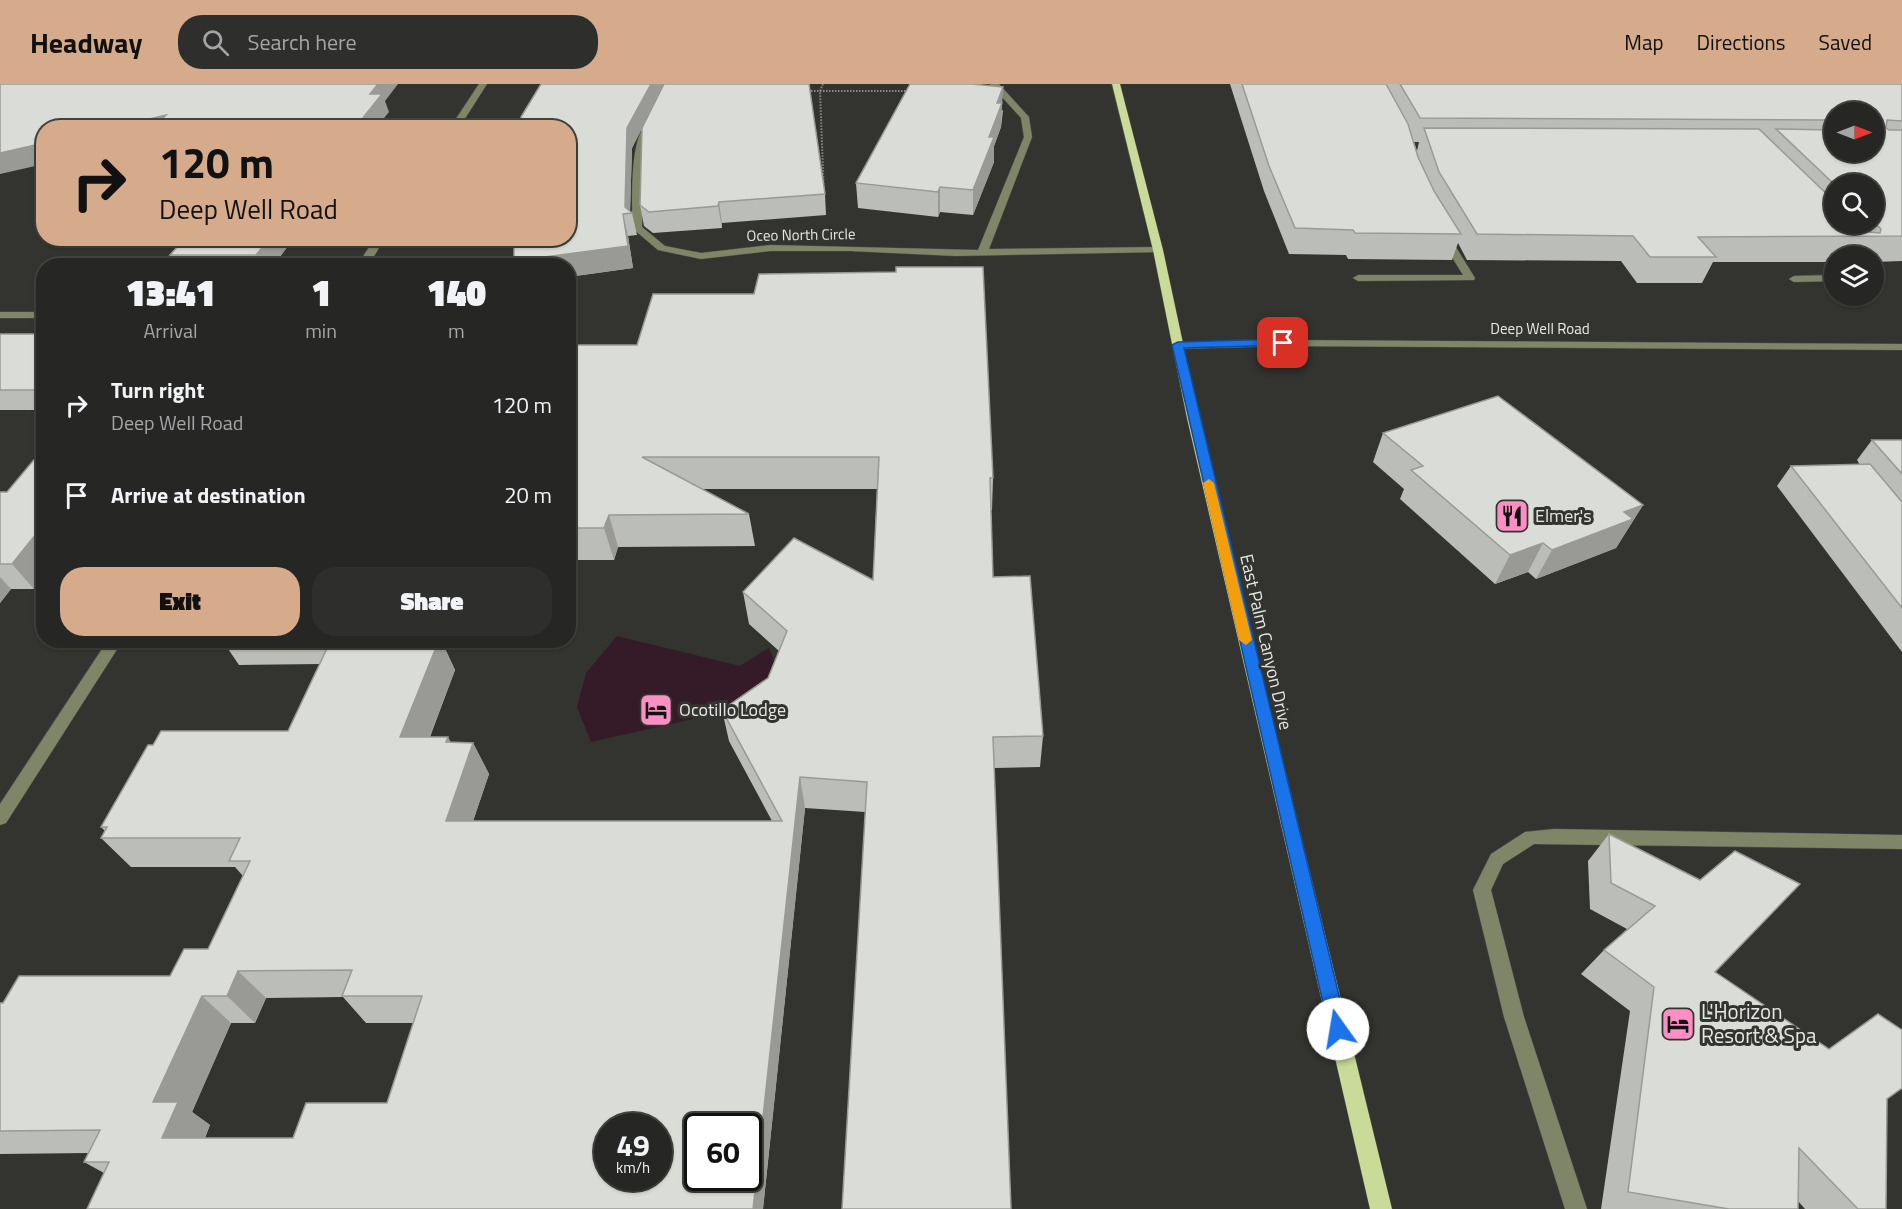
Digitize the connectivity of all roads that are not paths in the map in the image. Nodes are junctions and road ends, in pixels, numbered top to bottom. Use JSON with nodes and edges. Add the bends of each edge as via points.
{"nodes":[{"id":1,"x":483,"y":84,"type":"edge"},
{"id":2,"x":994,"y":84,"type":"edge"},
{"id":3,"x":1116,"y":84,"type":"edge"},
{"id":4,"x":657,"y":110,"type":"edge"},
{"id":5,"x":459,"y":120,"type":"edge"},
{"id":6,"x":1439,"y":224,"type":"edge"},
{"id":7,"x":1158,"y":250,"type":"junction"},
{"id":8,"x":982,"y":253,"type":"junction"},
{"id":9,"x":1358,"y":278,"type":"dead end"},
{"id":10,"x":1824,"y":278,"type":"edge"},
{"id":11,"x":1794,"y":279,"type":"dead end"},
{"id":12,"x":0,"y":315,"type":"edge"},
{"id":13,"x":36,"y":315,"type":"edge"},
{"id":14,"x":1178,"y":345,"type":"junction"},
{"id":15,"x":1902,"y":346,"type":"edge"},
{"id":16,"x":111,"y":648,"type":"edge"},
{"id":17,"x":0,"y":818,"type":"edge"},
{"id":18,"x":1902,"y":842,"type":"edge"},
{"id":19,"x":1381,"y":1209,"type":"edge"},
{"id":20,"x":1575,"y":1209,"type":"edge"}],
"edges":[{"from":1,"to":5,"type":"street"},
{"from":2,"to":8,"type":"street","via":[[1025,117],[1028,136]]},
{"from":3,"to":7,"type":"main road","name":"East Palm Canyon Drive"},
{"from":4,"to":8,"type":"street","name":"Oceo North Circle","via":[[639,148],[636,228],[662,248],[701,256],[770,248]]},
{"from":6,"to":9,"type":"street","via":[[1470,278]]},
{"from":7,"to":8,"type":"street","name":"Oceo North Circle"},
{"from":7,"to":14,"type":"main road","name":"East Palm Canyon Drive"},
{"from":10,"to":11,"type":"street"},
{"from":12,"to":13,"type":"street"},
{"from":14,"to":15,"type":"street","name":"Deep Well Road"},
{"from":14,"to":19,"type":"main road","name":"East Palm Canyon Drive"},
{"from":16,"to":17,"type":"street"},
{"from":18,"to":20,"type":"street","via":[[1554,836],[1531,837],[1497,859],[1482,890],[1514,1017]]}]}
